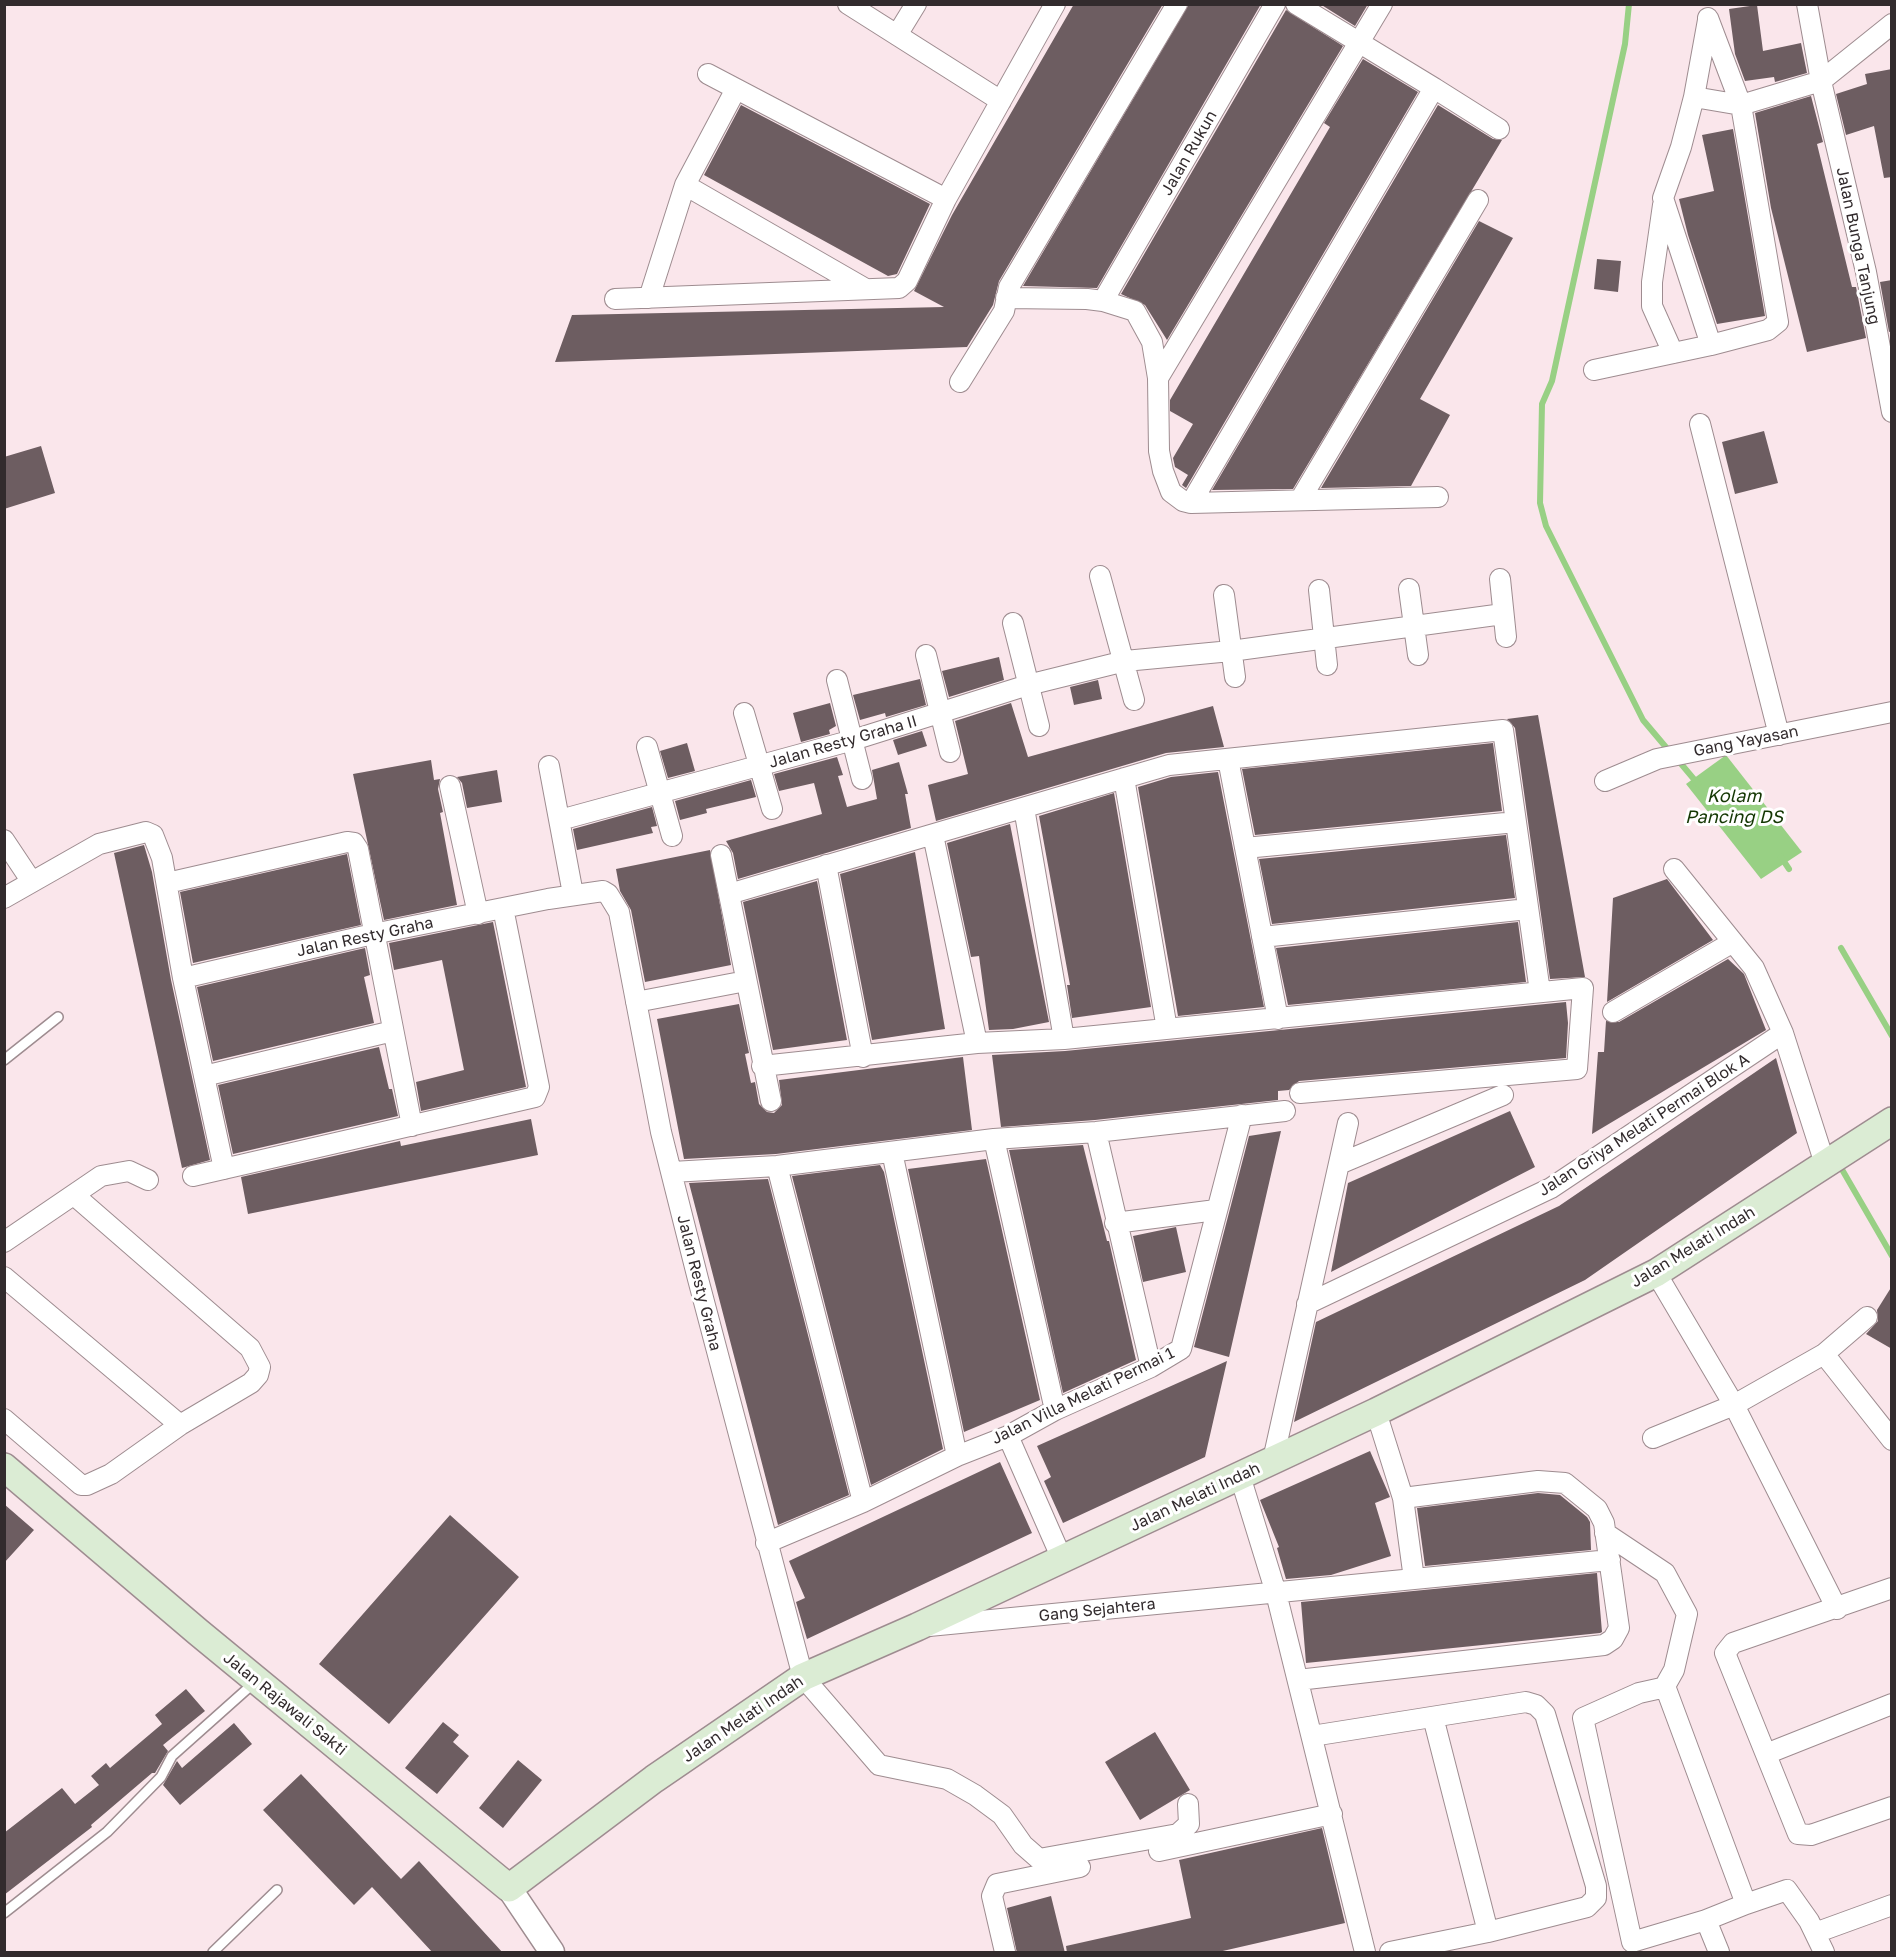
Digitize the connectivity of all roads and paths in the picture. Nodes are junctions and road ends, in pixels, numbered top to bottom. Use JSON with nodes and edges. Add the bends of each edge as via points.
{"nodes":[{"id":1,"x":848,"y":4,"type":"edge"},
{"id":2,"x":916,"y":4,"type":"edge"},
{"id":3,"x":1055,"y":4,"type":"edge"},
{"id":4,"x":1177,"y":4,"type":"edge"},
{"id":5,"x":1275,"y":4,"type":"edge"},
{"id":6,"x":1296,"y":4,"type":"edge"},
{"id":7,"x":1382,"y":4,"type":"edge"},
{"id":8,"x":1807,"y":4,"type":"edge"},
{"id":9,"x":1710,"y":11,"type":"edge"},
{"id":10,"x":1892,"y":24,"type":"edge"},
{"id":11,"x":897,"y":35,"type":"junction"},
{"id":12,"x":1359,"y":43,"type":"junction"},
{"id":13,"x":708,"y":74,"type":"dead end"},
{"id":14,"x":1821,"y":81,"type":"junction"},
{"id":15,"x":736,"y":88,"type":"junction"},
{"id":16,"x":1434,"y":88,"type":"junction"},
{"id":17,"x":1694,"y":97,"type":"junction"},
{"id":18,"x":1001,"y":101,"type":"junction"},
{"id":19,"x":1741,"y":105,"type":"junction"},
{"id":20,"x":1499,"y":129,"type":"dead end"},
{"id":21,"x":686,"y":185,"type":"junction"},
{"id":22,"x":1664,"y":198,"type":"junction"},
{"id":23,"x":946,"y":199,"type":"junction"},
{"id":24,"x":1478,"y":200,"type":"dead end"},
{"id":25,"x":864,"y":288,"type":"junction"},
{"id":26,"x":649,"y":298,"type":"junction"},
{"id":27,"x":1006,"y":298,"type":"junction"},
{"id":28,"x":615,"y":299,"type":"dead end"},
{"id":29,"x":1103,"y":301,"type":"junction"},
{"id":30,"x":1711,"y":345,"type":"junction"},
{"id":31,"x":1673,"y":353,"type":"junction"},
{"id":32,"x":1594,"y":370,"type":"dead end"},
{"id":33,"x":1158,"y":378,"type":"junction"},
{"id":34,"x":960,"y":382,"type":"dead end"},
{"id":35,"x":1891,"y":405,"type":"edge"},
{"id":36,"x":1700,"y":424,"type":"dead end"},
{"id":37,"x":1438,"y":496,"type":"dead end"},
{"id":38,"x":1300,"y":500,"type":"junction"},
{"id":39,"x":1191,"y":502,"type":"junction"},
{"id":40,"x":1100,"y":576,"type":"dead end"},
{"id":41,"x":1500,"y":579,"type":"dead end"},
{"id":42,"x":1409,"y":589,"type":"dead end"},
{"id":43,"x":1319,"y":590,"type":"dead end"},
{"id":44,"x":1224,"y":595,"type":"dead end"},
{"id":45,"x":1503,"y":614,"type":"junction"},
{"id":46,"x":1013,"y":623,"type":"dead end"},
{"id":47,"x":1413,"y":626,"type":"junction"},
{"id":48,"x":1506,"y":637,"type":"dead end"},
{"id":49,"x":1324,"y":638,"type":"junction"},
{"id":50,"x":1231,"y":651,"type":"junction"},
{"id":51,"x":926,"y":655,"type":"dead end"},
{"id":52,"x":1418,"y":655,"type":"dead end"},
{"id":53,"x":1125,"y":661,"type":"junction"},
{"id":54,"x":1327,"y":665,"type":"dead end"},
{"id":55,"x":1235,"y":677,"type":"dead end"},
{"id":56,"x":837,"y":680,"type":"dead end"},
{"id":57,"x":1028,"y":685,"type":"junction"},
{"id":58,"x":1134,"y":700,"type":"dead end"},
{"id":59,"x":1892,"y":712,"type":"edge"},
{"id":60,"x":744,"y":713,"type":"dead end"},
{"id":61,"x":941,"y":714,"type":"junction"},
{"id":62,"x":1039,"y":726,"type":"dead end"},
{"id":63,"x":1779,"y":735,"type":"junction"},
{"id":64,"x":853,"y":740,"type":"junction"},
{"id":65,"x":647,"y":747,"type":"dead end"},
{"id":66,"x":950,"y":752,"type":"dead end"},
{"id":67,"x":1228,"y":759,"type":"junction"},
{"id":68,"x":760,"y":765,"type":"junction"},
{"id":69,"x":549,"y":766,"type":"dead end"},
{"id":70,"x":1124,"y":778,"type":"junction"},
{"id":71,"x":862,"y":779,"type":"dead end"},
{"id":72,"x":1605,"y":781,"type":"dead end"},
{"id":73,"x":450,"y":786,"type":"dead end"},
{"id":74,"x":659,"y":792,"type":"junction"},
{"id":75,"x":1024,"y":808,"type":"junction"},
{"id":76,"x":772,"y":809,"type":"dead end"},
{"id":77,"x":560,"y":819,"type":"junction"},
{"id":78,"x":1516,"y":822,"type":"junction"},
{"id":79,"x":933,"y":835,"type":"junction"},
{"id":80,"x":672,"y":836,"type":"dead end"},
{"id":81,"x":4,"y":840,"type":"edge"},
{"id":82,"x":1245,"y":848,"type":"junction"},
{"id":83,"x":721,"y":855,"type":"dead end"},
{"id":84,"x":826,"y":865,"type":"junction"},
{"id":85,"x":1674,"y":869,"type":"dead end"},
{"id":86,"x":32,"y":882,"type":"junction"},
{"id":87,"x":167,"y":883,"type":"junction"},
{"id":88,"x":573,"y":894,"type":"junction"},
{"id":89,"x":729,"y":894,"type":"junction"},
{"id":90,"x":4,"y":897,"type":"edge"},
{"id":91,"x":503,"y":908,"type":"junction"},
{"id":92,"x":1528,"y":909,"type":"junction"},
{"id":93,"x":478,"y":914,"type":"junction"},
{"id":94,"x":374,"y":934,"type":"junction"},
{"id":95,"x":1262,"y":937,"type":"junction"},
{"id":96,"x":1733,"y":942,"type":"junction"},
{"id":97,"x":183,"y":978,"type":"junction"},
{"id":98,"x":746,"y":981,"type":"junction"},
{"id":99,"x":1540,"y":992,"type":"junction"},
{"id":100,"x":636,"y":1002,"type":"junction"},
{"id":101,"x":1613,"y":1012,"type":"dead end"},
{"id":102,"x":58,"y":1017,"type":"dead end"},
{"id":103,"x":1278,"y":1019,"type":"junction"},
{"id":104,"x":1167,"y":1029,"type":"junction"},
{"id":105,"x":393,"y":1031,"type":"junction"},
{"id":106,"x":1783,"y":1033,"type":"junction"},
{"id":107,"x":1064,"y":1039,"type":"junction"},
{"id":108,"x":977,"y":1043,"type":"junction"},
{"id":109,"x":863,"y":1057,"type":"junction"},
{"id":110,"x":4,"y":1060,"type":"edge"},
{"id":111,"x":762,"y":1066,"type":"junction"},
{"id":112,"x":204,"y":1076,"type":"junction"},
{"id":113,"x":1300,"y":1093,"type":"dead end"},
{"id":114,"x":1503,"y":1095,"type":"dead end"},
{"id":115,"x":771,"y":1101,"type":"dead end"},
{"id":116,"x":1285,"y":1110,"type":"dead end"},
{"id":117,"x":1242,"y":1115,"type":"junction"},
{"id":118,"x":1892,"y":1121,"type":"edge"},
{"id":119,"x":1348,"y":1123,"type":"dead end"},
{"id":120,"x":412,"y":1126,"type":"junction"},
{"id":121,"x":1096,"y":1132,"type":"junction"},
{"id":122,"x":994,"y":1139,"type":"junction"},
{"id":123,"x":892,"y":1152,"type":"junction"},
{"id":124,"x":1339,"y":1164,"type":"junction"},
{"id":125,"x":1826,"y":1164,"type":"junction"},
{"id":126,"x":777,"y":1166,"type":"junction"},
{"id":127,"x":224,"y":1169,"type":"junction"},
{"id":128,"x":672,"y":1172,"type":"junction"},
{"id":129,"x":193,"y":1176,"type":"dead end"},
{"id":130,"x":148,"y":1180,"type":"dead end"},
{"id":131,"x":74,"y":1195,"type":"junction"},
{"id":132,"x":1216,"y":1210,"type":"junction"},
{"id":133,"x":1115,"y":1223,"type":"junction"},
{"id":134,"x":4,"y":1242,"type":"edge"},
{"id":135,"x":1656,"y":1273,"type":"junction"},
{"id":136,"x":4,"y":1276,"type":"edge"},
{"id":137,"x":1306,"y":1304,"type":"junction"},
{"id":138,"x":1867,"y":1317,"type":"dead end"},
{"id":139,"x":1824,"y":1354,"type":"junction"},
{"id":140,"x":1151,"y":1367,"type":"junction"},
{"id":141,"x":1734,"y":1404,"type":"junction"},
{"id":142,"x":1055,"y":1410,"type":"junction"},
{"id":143,"x":1376,"y":1412,"type":"junction"},
{"id":144,"x":4,"y":1419,"type":"edge"},
{"id":145,"x":180,"y":1425,"type":"junction"},
{"id":146,"x":1008,"y":1436,"type":"junction"},
{"id":147,"x":1653,"y":1438,"type":"dead end"},
{"id":148,"x":1892,"y":1440,"type":"edge"},
{"id":149,"x":957,"y":1456,"type":"junction"},
{"id":150,"x":1273,"y":1461,"type":"junction"},
{"id":151,"x":4,"y":1467,"type":"edge"},
{"id":152,"x":1240,"y":1476,"type":"junction"},
{"id":153,"x":1403,"y":1498,"type":"junction"},
{"id":154,"x":863,"y":1502,"type":"junction"},
{"id":155,"x":1605,"y":1533,"type":"junction"},
{"id":156,"x":766,"y":1543,"type":"junction"},
{"id":157,"x":1062,"y":1559,"type":"junction"},
{"id":158,"x":1610,"y":1560,"type":"junction"},
{"id":159,"x":1414,"y":1579,"type":"junction"},
{"id":160,"x":1892,"y":1588,"type":"edge"},
{"id":161,"x":1276,"y":1593,"type":"junction"},
{"id":162,"x":1837,"y":1609,"type":"junction"},
{"id":163,"x":917,"y":1628,"type":"junction"},
{"id":164,"x":803,"y":1677,"type":"junction"},
{"id":165,"x":1298,"y":1680,"type":"junction"},
{"id":166,"x":257,"y":1681,"type":"junction"},
{"id":167,"x":1666,"y":1687,"type":"junction"},
{"id":168,"x":1892,"y":1704,"type":"edge"},
{"id":169,"x":1433,"y":1717,"type":"junction"},
{"id":170,"x":1312,"y":1736,"type":"junction"},
{"id":171,"x":1766,"y":1754,"type":"junction"},
{"id":172,"x":1188,"y":1804,"type":"dead end"},
{"id":173,"x":1892,"y":1807,"type":"edge"},
{"id":174,"x":1332,"y":1814,"type":"junction"},
{"id":175,"x":509,"y":1888,"type":"junction"},
{"id":176,"x":277,"y":1890,"type":"dead end"},
{"id":177,"x":1746,"y":1904,"type":"junction"},
{"id":178,"x":1892,"y":1905,"type":"edge"},
{"id":179,"x":4,"y":1913,"type":"edge"},
{"id":180,"x":1706,"y":1920,"type":"junction"},
{"id":181,"x":1488,"y":1932,"type":"junction"},
{"id":182,"x":1815,"y":1933,"type":"junction"},
{"id":183,"x":213,"y":1953,"type":"edge"},
{"id":184,"x":552,"y":1953,"type":"edge"},
{"id":185,"x":1005,"y":1953,"type":"edge"},
{"id":186,"x":1365,"y":1953,"type":"edge"},
{"id":187,"x":1390,"y":1953,"type":"edge"},
{"id":188,"x":1719,"y":1953,"type":"edge"},
{"id":189,"x":1824,"y":1953,"type":"edge"}],
"edges":[{"from":1,"to":11,"type":"street"},
{"from":2,"to":11,"type":"street"},
{"from":3,"to":18,"type":"street"},
{"from":4,"to":27,"type":"street","via":[[1009,286]]},
{"from":5,"to":29,"type":"street","name":"Jalan Rukun"},
{"from":6,"to":12,"type":"street"},
{"from":7,"to":12,"type":"street"},
{"from":8,"to":14,"type":"street","name":"Jalan Bunga Tanjung"},
{"from":9,"to":17,"type":"street"},
{"from":9,"to":19,"type":"street"},
{"from":10,"to":14,"type":"street"},
{"from":11,"to":18,"type":"street"},
{"from":12,"to":16,"type":"street"},
{"from":12,"to":33,"type":"street"},
{"from":13,"to":15,"type":"street"},
{"from":14,"to":19,"type":"street"},
{"from":14,"to":35,"type":"street","name":"Jalan Bunga Tanjung","via":[[1866,272]]},
{"from":15,"to":21,"type":"street"},
{"from":15,"to":23,"type":"street"},
{"from":16,"to":20,"type":"street"},
{"from":16,"to":39,"type":"street"},
{"from":17,"to":19,"type":"street"},
{"from":17,"to":22,"type":"street"},
{"from":18,"to":23,"type":"street"},
{"from":19,"to":30,"type":"street","via":[[1779,318],[1776,326],[1768,330]]},
{"from":21,"to":25,"type":"street"},
{"from":21,"to":26,"type":"street"},
{"from":22,"to":30,"type":"street"},
{"from":22,"to":31,"type":"street","via":[[1652,306]]},
{"from":23,"to":25,"type":"street","via":[[907,281],[897,290]]},
{"from":24,"to":38,"type":"street"},
{"from":25,"to":26,"type":"street"},
{"from":26,"to":28,"type":"street"},
{"from":27,"to":29,"type":"street"},
{"from":27,"to":34,"type":"street","via":[[1004,311]]},
{"from":29,"to":33,"type":"street","via":[[1130,308],[1143,322],[1152,342]]},
{"from":30,"to":31,"type":"street"},
{"from":31,"to":32,"type":"street"},
{"from":33,"to":39,"type":"street","via":[[1163,471],[1171,492]]},
{"from":36,"to":63,"type":"street"},
{"from":37,"to":38,"type":"street"},
{"from":38,"to":39,"type":"street"},
{"from":40,"to":53,"type":"street"},
{"from":41,"to":45,"type":"street"},
{"from":42,"to":47,"type":"street"},
{"from":43,"to":49,"type":"street"},
{"from":44,"to":50,"type":"street"},
{"from":45,"to":47,"type":"street","name":"Jalan Resty Graha II"},
{"from":45,"to":48,"type":"street"},
{"from":46,"to":57,"type":"street"},
{"from":47,"to":49,"type":"street","name":"Jalan Resty Graha II"},
{"from":47,"to":52,"type":"street"},
{"from":49,"to":50,"type":"street","name":"Jalan Resty Graha II"},
{"from":49,"to":54,"type":"street"},
{"from":50,"to":53,"type":"street","name":"Jalan Resty Graha II"},
{"from":50,"to":55,"type":"street"},
{"from":51,"to":61,"type":"street"},
{"from":53,"to":57,"type":"street","name":"Jalan Resty Graha II"},
{"from":53,"to":58,"type":"street"},
{"from":56,"to":64,"type":"street"},
{"from":57,"to":61,"type":"street","name":"Jalan Resty Graha II"},
{"from":57,"to":62,"type":"street"},
{"from":59,"to":63,"type":"street","name":"Gang Yayasan"},
{"from":60,"to":68,"type":"street"},
{"from":61,"to":64,"type":"street","name":"Jalan Resty Graha II"},
{"from":61,"to":66,"type":"street"},
{"from":63,"to":72,"type":"street","name":"Gang Yayasan","via":[[1658,759]]},
{"from":64,"to":68,"type":"street","name":"Jalan Resty Graha II"},
{"from":64,"to":71,"type":"street"},
{"from":65,"to":74,"type":"street"},
{"from":67,"to":70,"type":"street","via":[[1169,765]]},
{"from":67,"to":78,"type":"street","via":[[1503,730]]},
{"from":67,"to":82,"type":"street"},
{"from":68,"to":74,"type":"street","name":"Jalan Resty Graha II"},
{"from":68,"to":76,"type":"street"},
{"from":69,"to":77,"type":"street"},
{"from":70,"to":75,"type":"street"},
{"from":70,"to":104,"type":"street"},
{"from":73,"to":93,"type":"street"},
{"from":74,"to":77,"type":"street","name":"Jalan Resty Graha II"},
{"from":74,"to":80,"type":"street"},
{"from":75,"to":79,"type":"street"},
{"from":75,"to":107,"type":"street"},
{"from":77,"to":88,"type":"street"},
{"from":78,"to":82,"type":"street"},
{"from":78,"to":92,"type":"street"},
{"from":79,"to":84,"type":"street"},
{"from":79,"to":108,"type":"street"},
{"from":81,"to":86,"type":"street"},
{"from":82,"to":95,"type":"street"},
{"from":83,"to":89,"type":"street"},
{"from":84,"to":89,"type":"street"},
{"from":84,"to":109,"type":"street"},
{"from":85,"to":96,"type":"street"},
{"from":86,"to":87,"type":"street","via":[[99,844],[147,832],[155,840]]},
{"from":86,"to":90,"type":"street"},
{"from":87,"to":94,"type":"street","via":[[354,843]]},
{"from":87,"to":97,"type":"street"},
{"from":88,"to":91,"type":"street","name":"Jalan Resty Graha"},
{"from":88,"to":100,"type":"street","name":"Jalan Resty Graha","via":[[603,891],[614,900]]},
{"from":89,"to":98,"type":"street"},
{"from":91,"to":93,"type":"street","name":"Jalan Resty Graha"},
{"from":91,"to":120,"type":"street","via":[[538,1093],[535,1097]]},
{"from":92,"to":95,"type":"street"},
{"from":92,"to":99,"type":"street"},
{"from":93,"to":94,"type":"street","name":"Jalan Resty Graha"},
{"from":94,"to":97,"type":"street","name":"Jalan Resty Graha"},
{"from":94,"to":105,"type":"street"},
{"from":95,"to":103,"type":"street"},
{"from":96,"to":101,"type":"street"},
{"from":96,"to":106,"type":"street","via":[[1754,968]]},
{"from":97,"to":112,"type":"street"},
{"from":98,"to":100,"type":"street"},
{"from":98,"to":111,"type":"street"},
{"from":99,"to":103,"type":"street"},
{"from":99,"to":113,"type":"street","via":[[1583,988],[1577,1069]]},
{"from":100,"to":128,"type":"street","name":"Jalan Resty Graha"},
{"from":102,"to":110,"type":"lane"},
{"from":103,"to":104,"type":"street"},
{"from":104,"to":107,"type":"street"},
{"from":105,"to":112,"type":"street"},
{"from":105,"to":120,"type":"street"},
{"from":106,"to":125,"type":"street"},
{"from":106,"to":137,"type":"street","name":"Jalan Griya Melati Permai Blok A","via":[[1551,1188]]},
{"from":107,"to":108,"type":"street"},
{"from":108,"to":109,"type":"street"},
{"from":109,"to":111,"type":"street"},
{"from":111,"to":115,"type":"street"},
{"from":112,"to":127,"type":"street"},
{"from":114,"to":124,"type":"street"},
{"from":116,"to":117,"type":"street"},
{"from":117,"to":121,"type":"street"},
{"from":117,"to":132,"type":"street","name":"Jalan Villa Melati Permai 1"},
{"from":118,"to":125,"type":"main road","name":"Jalan Melati Indah"},
{"from":119,"to":124,"type":"street"},
{"from":120,"to":127,"type":"street"},
{"from":121,"to":122,"type":"street"},
{"from":121,"to":133,"type":"street"},
{"from":122,"to":123,"type":"street"},
{"from":122,"to":142,"type":"street"},
{"from":123,"to":126,"type":"street"},
{"from":123,"to":149,"type":"street"},
{"from":124,"to":137,"type":"street"},
{"from":125,"to":135,"type":"main road","name":"Jalan Melati Indah"},
{"from":126,"to":128,"type":"street"},
{"from":126,"to":154,"type":"street"},
{"from":127,"to":129,"type":"street"},
{"from":128,"to":156,"type":"street","name":"Jalan Resty Graha"},
{"from":130,"to":131,"type":"street","via":[[129,1171],[116,1172],[101,1176]]},
{"from":131,"to":134,"type":"street"},
{"from":131,"to":145,"type":"street","via":[[257,1358],[260,1367],[251,1383]]},
{"from":132,"to":133,"type":"street"},
{"from":132,"to":140,"type":"street","name":"Jalan Villa Melati Permai 1","via":[[1181,1349]]},
{"from":133,"to":140,"type":"street"},
{"from":135,"to":141,"type":"street"},
{"from":135,"to":143,"type":"main road","name":"Jalan Melati Indah"},
{"from":136,"to":145,"type":"street"},
{"from":137,"to":150,"type":"street"},
{"from":138,"to":139,"type":"street"},
{"from":139,"to":141,"type":"street"},
{"from":139,"to":148,"type":"street"},
{"from":140,"to":142,"type":"street","name":"Jalan Villa Melati Permai 1"},
{"from":141,"to":147,"type":"street"},
{"from":141,"to":162,"type":"street"},
{"from":142,"to":146,"type":"street","name":"Jalan Villa Melati Permai 1"},
{"from":143,"to":150,"type":"main road","name":"Jalan Melati Indah"},
{"from":143,"to":153,"type":"street"},
{"from":144,"to":145,"type":"street","via":[[81,1485],[111,1474]]},
{"from":146,"to":149,"type":"street","name":"Jalan Villa Melati Permai 1"},
{"from":146,"to":157,"type":"street"},
{"from":149,"to":154,"type":"street","name":"Jalan Villa Melati Permai 1"},
{"from":150,"to":152,"type":"main road","name":"Jalan Melati Indah"},
{"from":151,"to":166,"type":"main road","name":"Jalan Rajawali Sakti"},
{"from":152,"to":157,"type":"main road","name":"Jalan Melati Indah"},
{"from":152,"to":161,"type":"street"},
{"from":153,"to":155,"type":"street","via":[[1538,1481],[1565,1483],[1597,1509]]},
{"from":153,"to":159,"type":"street"},
{"from":154,"to":156,"type":"street","name":"Jalan Villa Melati Permai 1"},
{"from":155,"to":158,"type":"street"},
{"from":155,"to":167,"type":"street","via":[[1665,1573],[1687,1614]]},
{"from":156,"to":164,"type":"street","name":"Jalan Resty Graha"},
{"from":157,"to":163,"type":"main road","name":"Jalan Melati Indah"},
{"from":158,"to":159,"type":"street","name":"Gang Sejahtera"},
{"from":158,"to":165,"type":"street","via":[[1619,1628],[1604,1645]]},
{"from":159,"to":161,"type":"street","name":"Gang Sejahtera"},
{"from":160,"to":162,"type":"street"},
{"from":161,"to":163,"type":"street","name":"Gang Sejahtera"},
{"from":161,"to":165,"type":"street"},
{"from":162,"to":171,"type":"street","via":[[1733,1643],[1725,1653]]},
{"from":163,"to":164,"type":"main road","name":"Jalan Melati Indah"},
{"from":164,"to":172,"type":"street","via":[[879,1765],[947,1779],[975,1795],[1002,1815],[1023,1845],[1039,1859],[1178,1834],[1189,1824]]},
{"from":164,"to":175,"type":"main road","name":"Jalan Melati Indah","via":[[654,1779]]},
{"from":165,"to":170,"type":"street"},
{"from":166,"to":175,"type":"main road","name":"Jalan Rajawali Sakti"},
{"from":166,"to":179,"type":"lane","via":[[172,1756],[161,1777],[106,1832]]},
{"from":167,"to":177,"type":"street"},
{"from":167,"to":180,"type":"street","via":[[1639,1693],[1582,1718],[1632,1942]]},
{"from":168,"to":171,"type":"street"},
{"from":169,"to":170,"type":"street"},
{"from":169,"to":181,"type":"street"},
{"from":169,"to":181,"type":"street","via":[[1527,1702],[1545,1713],[1596,1886],[1596,1898],[1587,1907]]},
{"from":170,"to":174,"type":"street"},
{"from":171,"to":173,"type":"street","via":[[1800,1836]]},
{"from":174,"to":185,"type":"street","via":[[1001,1882],[992,1896]]},
{"from":174,"to":186,"type":"street"},
{"from":175,"to":184,"type":"street","name":"Jalan Rajawali Sakti"},
{"from":176,"to":183,"type":"lane"},
{"from":177,"to":180,"type":"street"},
{"from":177,"to":182,"type":"street","via":[[1787,1890]]},
{"from":178,"to":182,"type":"street"},
{"from":180,"to":188,"type":"street"},
{"from":181,"to":187,"type":"street"},
{"from":182,"to":189,"type":"street"}]}
